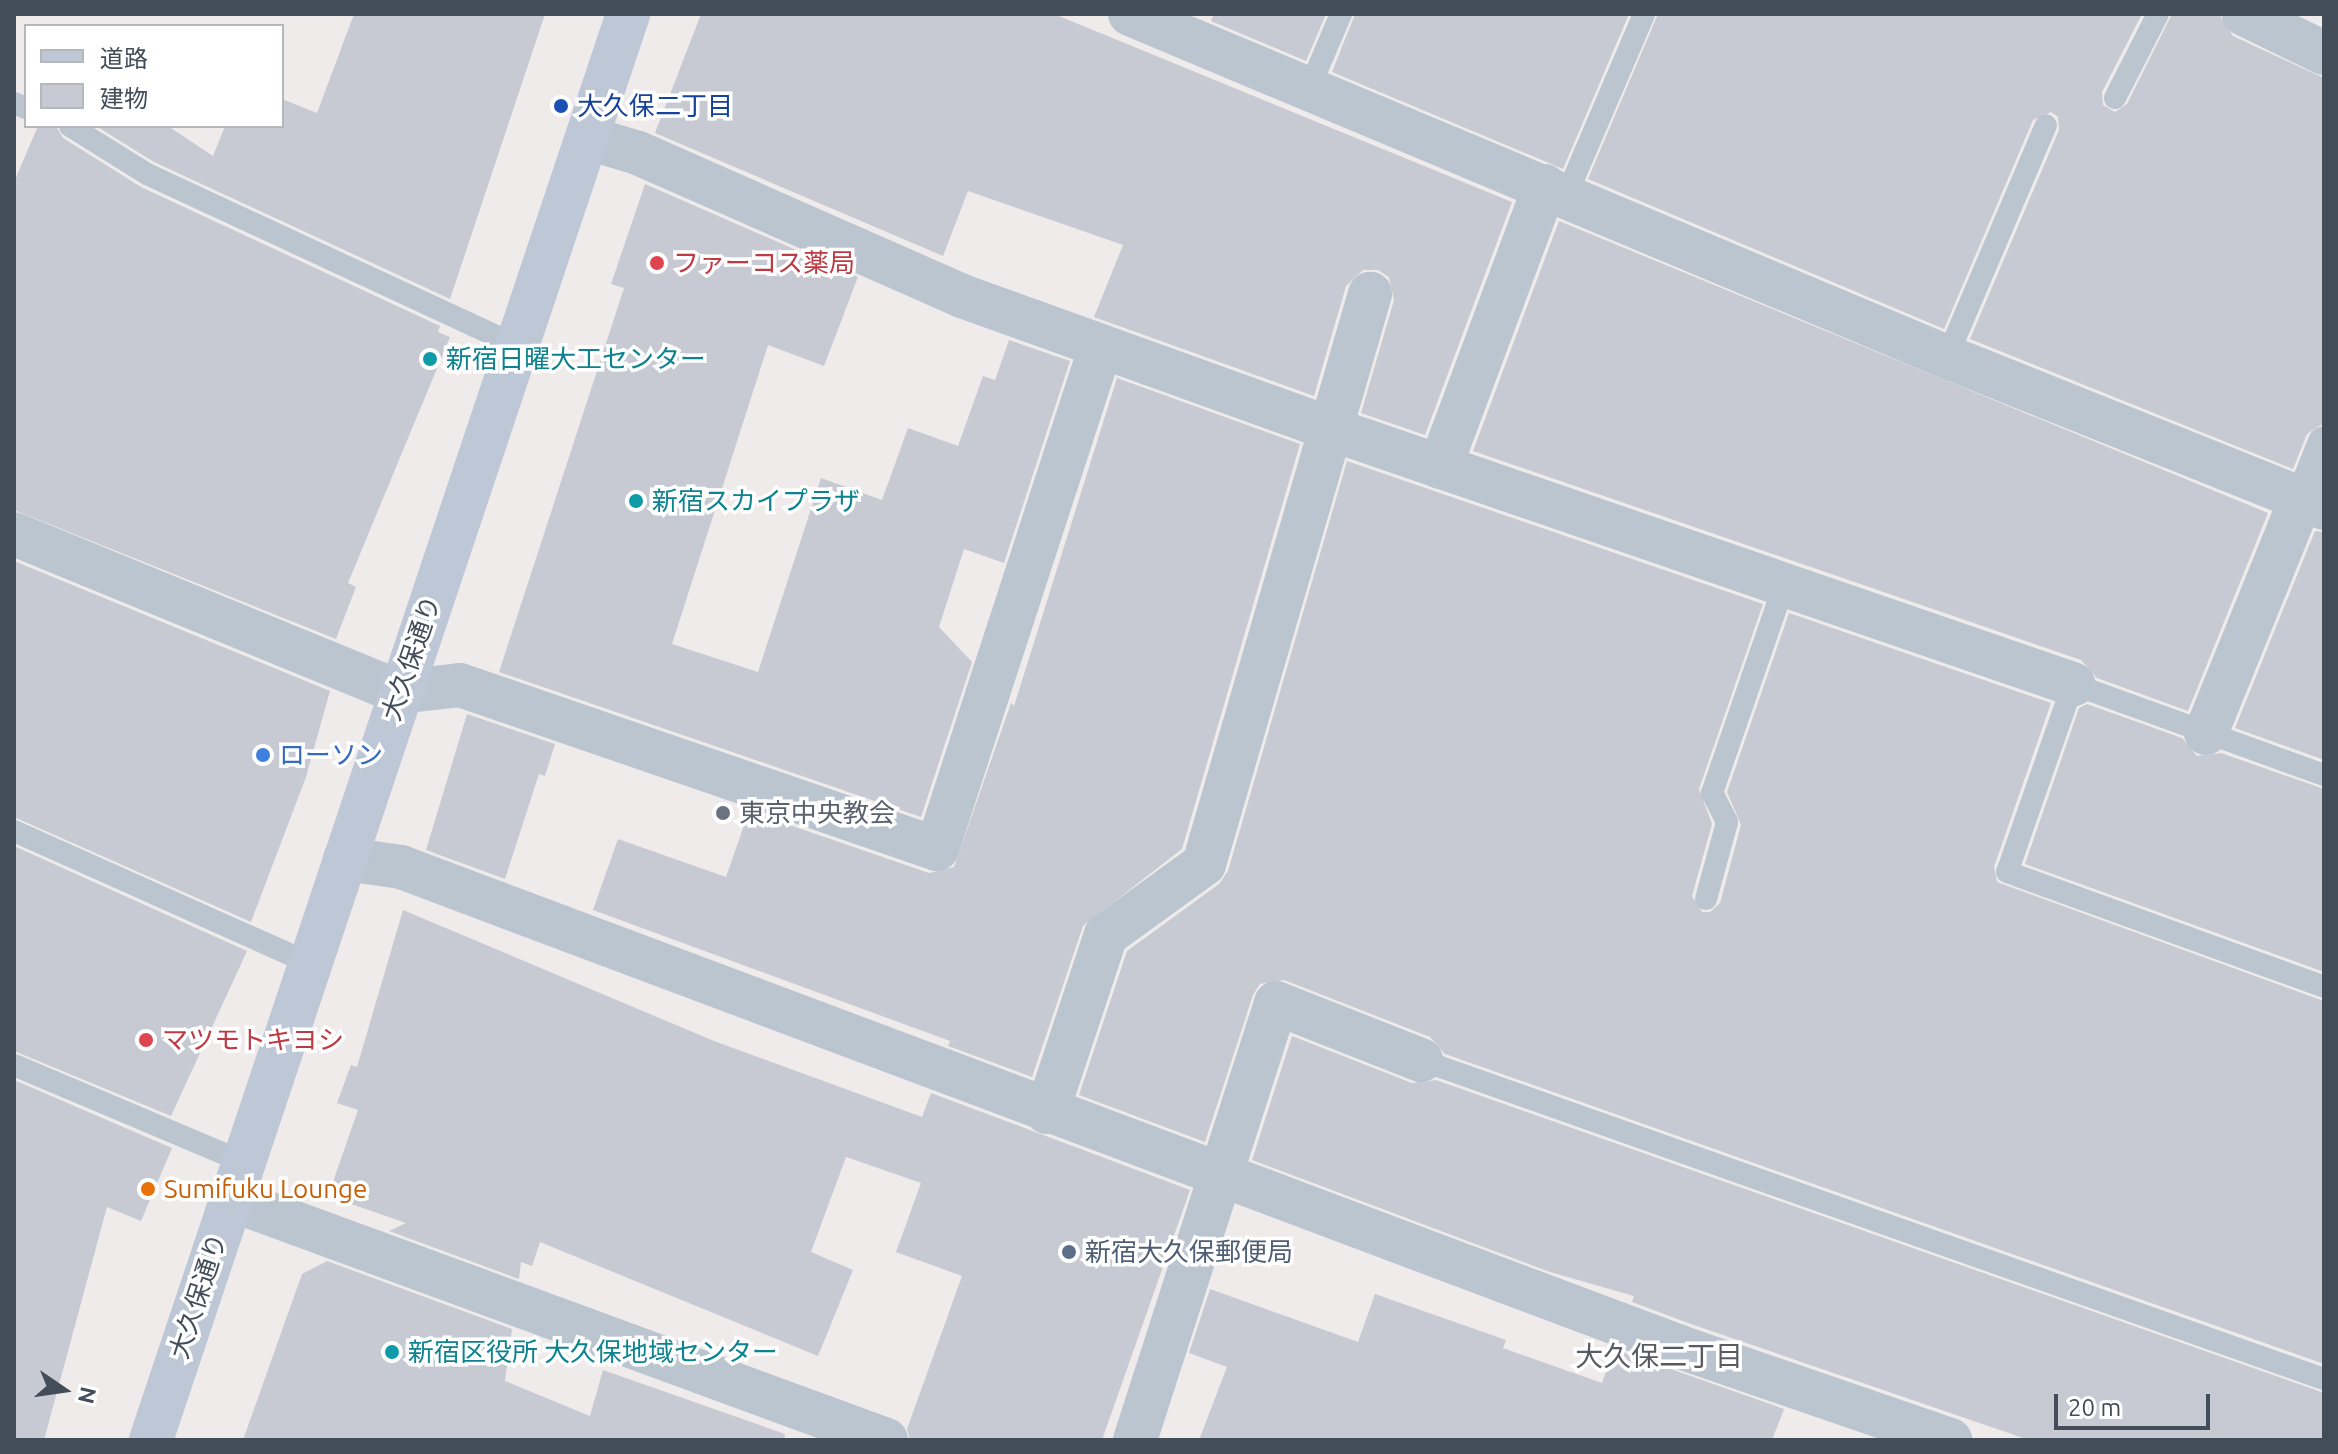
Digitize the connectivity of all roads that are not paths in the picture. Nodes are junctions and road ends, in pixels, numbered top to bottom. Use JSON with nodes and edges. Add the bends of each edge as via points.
{"nodes":[{"id":1,"x":1130,"y":14,"type":"edge"},
{"id":2,"x":1341,"y":14,"type":"edge"},
{"id":3,"x":1644,"y":14,"type":"edge"},
{"id":4,"x":2158,"y":14,"type":"edge"},
{"id":5,"x":2244,"y":14,"type":"edge"},
{"id":6,"x":618,"y":17,"type":"edge"},
{"id":7,"x":2324,"y":53,"type":"edge"},
{"id":8,"x":1309,"y":89,"type":"junction"},
{"id":9,"x":2115,"y":98,"type":"dead end"},
{"id":10,"x":2046,"y":125,"type":"dead end"},
{"id":11,"x":73,"y":128,"type":"edge"},
{"id":12,"x":588,"y":138,"type":"junction"},
{"id":13,"x":1556,"y":190,"type":"junction"},
{"id":14,"x":1370,"y":294,"type":"dead end"},
{"id":15,"x":1101,"y":346,"type":"junction"},
{"id":16,"x":520,"y":347,"type":"junction"},
{"id":17,"x":1947,"y":357,"type":"junction"},
{"id":18,"x":1331,"y":429,"type":"junction"},
{"id":19,"x":2324,"y":442,"type":"edge"},
{"id":20,"x":1440,"y":467,"type":"junction"},
{"id":21,"x":2313,"y":503,"type":"edge"},
{"id":22,"x":14,"y":534,"type":"edge"},
{"id":23,"x":1784,"y":585,"type":"junction"},
{"id":24,"x":2073,"y":684,"type":"junction"},
{"id":25,"x":399,"y":692,"type":"junction"},
{"id":26,"x":2206,"y":733,"type":"junction"},
{"id":27,"x":2324,"y":775,"type":"edge"},
{"id":28,"x":14,"y":831,"type":"edge"},
{"id":29,"x":345,"y":859,"type":"junction"},
{"id":30,"x":1706,"y":899,"type":"dead end"},
{"id":31,"x":309,"y":963,"type":"junction"},
{"id":32,"x":2324,"y":987,"type":"edge"},
{"id":33,"x":1421,"y":1060,"type":"joint"},
{"id":34,"x":14,"y":1065,"type":"edge"},
{"id":35,"x":1047,"y":1112,"type":"junction"},
{"id":36,"x":1221,"y":1175,"type":"junction"},
{"id":37,"x":237,"y":1180,"type":"junction"},
{"id":38,"x":2324,"y":1379,"type":"edge"},
{"id":39,"x":151,"y":1440,"type":"edge"},
{"id":40,"x":886,"y":1440,"type":"edge"},
{"id":41,"x":1135,"y":1440,"type":"edge"},
{"id":42,"x":1950,"y":1440,"type":"edge"}],
"edges":[{"from":1,"to":8,"type":"street"},
{"from":2,"to":8,"type":"lane"},
{"from":3,"to":13,"type":"lane"},
{"from":4,"to":9,"type":"lane"},
{"from":5,"to":7,"type":"street"},
{"from":6,"to":12,"type":"main road","name":"大久保通り"},
{"from":8,"to":13,"type":"street"},
{"from":10,"to":17,"type":"lane"},
{"from":11,"to":16,"type":"lane","via":[[147,174]]},
{"from":12,"to":15,"type":"street","via":[[638,153],[962,296]]},
{"from":12,"to":16,"type":"main road","name":"大久保通り"},
{"from":13,"to":17,"type":"street"},
{"from":13,"to":20,"type":"street"},
{"from":14,"to":18,"type":"street"},
{"from":15,"to":18,"type":"street"},
{"from":15,"to":25,"type":"street","via":[[937,849],[460,685]]},
{"from":16,"to":25,"type":"main road","name":"大久保通り"},
{"from":17,"to":21,"type":"street"},
{"from":18,"to":20,"type":"street"},
{"from":18,"to":35,"type":"street","via":[[1204,864],[1106,935]]},
{"from":19,"to":21,"type":"street"},
{"from":20,"to":23,"type":"street"},
{"from":21,"to":26,"type":"street"},
{"from":22,"to":25,"type":"street"},
{"from":23,"to":24,"type":"street"},
{"from":23,"to":30,"type":"lane","via":[[1712,793],[1727,822]]},
{"from":24,"to":26,"type":"lane"},
{"from":24,"to":32,"type":"lane","via":[[2007,872]]},
{"from":25,"to":29,"type":"main road","name":"大久保通り"},
{"from":26,"to":27,"type":"lane"},
{"from":28,"to":31,"type":"lane"},
{"from":29,"to":31,"type":"main road","name":"大久保通り"},
{"from":29,"to":35,"type":"street","via":[[401,867]]},
{"from":31,"to":37,"type":"main road","name":"大久保通り"},
{"from":33,"to":36,"type":"street","via":[[1276,1003]]},
{"from":33,"to":38,"type":"lane"},
{"from":34,"to":37,"type":"lane"},
{"from":35,"to":36,"type":"street"},
{"from":36,"to":41,"type":"street"},
{"from":36,"to":42,"type":"street","via":[[1680,1347]]},
{"from":37,"to":39,"type":"main road","name":"大久保通り"},
{"from":37,"to":40,"type":"street"}]}
